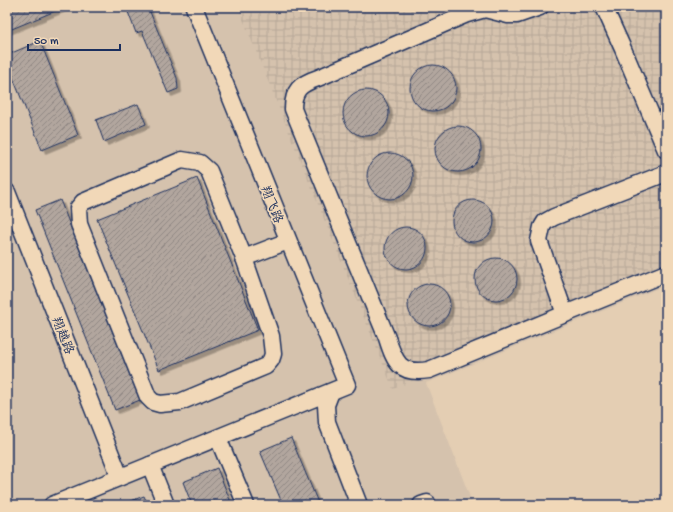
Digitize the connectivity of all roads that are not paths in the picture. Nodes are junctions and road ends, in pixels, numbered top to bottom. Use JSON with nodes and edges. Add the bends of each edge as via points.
{"nodes":[{"id":1,"x":194,"y":7,"type":"edge"},
{"id":2,"x":540,"y":7,"type":"edge"},
{"id":3,"x":604,"y":7,"type":"edge"},
{"id":4,"x":666,"y":150,"type":"edge"},
{"id":5,"x":666,"y":173,"type":"edge"},
{"id":6,"x":7,"y":192,"type":"edge"},
{"id":7,"x":288,"y":241,"type":"junction"},
{"id":8,"x":244,"y":258,"type":"junction"},
{"id":9,"x":666,"y":273,"type":"edge"},
{"id":10,"x":564,"y":314,"type":"junction"},
{"id":11,"x":331,"y":392,"type":"junction"},
{"id":12,"x":218,"y":438,"type":"junction"},
{"id":13,"x":150,"y":465,"type":"junction"},
{"id":14,"x":120,"y":478,"type":"junction"},
{"id":15,"x":52,"y":505,"type":"edge"},
{"id":16,"x":166,"y":505,"type":"edge"},
{"id":17,"x":246,"y":505,"type":"edge"},
{"id":18,"x":360,"y":505,"type":"edge"}],
"edges":[{"from":1,"to":7,"type":"street","name":"翔飞路"},
{"from":2,"to":10,"type":"street","via":[[517,15],[484,10],[467,14],[306,82],[299,87],[293,101],[293,110],[393,357],[403,367],[418,372],[429,370]]},
{"from":3,"to":4,"type":"street"},
{"from":5,"to":10,"type":"street","via":[[554,217],[542,227],[540,241]]},
{"from":6,"to":14,"type":"street","name":"翔越路"},
{"from":7,"to":8,"type":"street"},
{"from":7,"to":11,"type":"street","name":"翔飞路","via":[[348,384]]},
{"from":8,"to":8,"type":"street","via":[[271,336],[271,360],[266,366],[180,402],[153,402],[148,397],[79,224],[78,208],[83,202],[182,160],[200,163],[209,171]]},
{"from":9,"to":10,"type":"street"},
{"from":11,"to":12,"type":"street"},
{"from":11,"to":18,"type":"street","via":[[326,405],[326,422]]},
{"from":12,"to":13,"type":"street"},
{"from":12,"to":17,"type":"street"},
{"from":13,"to":14,"type":"street"},
{"from":13,"to":16,"type":"street"},
{"from":14,"to":15,"type":"street"}]}
